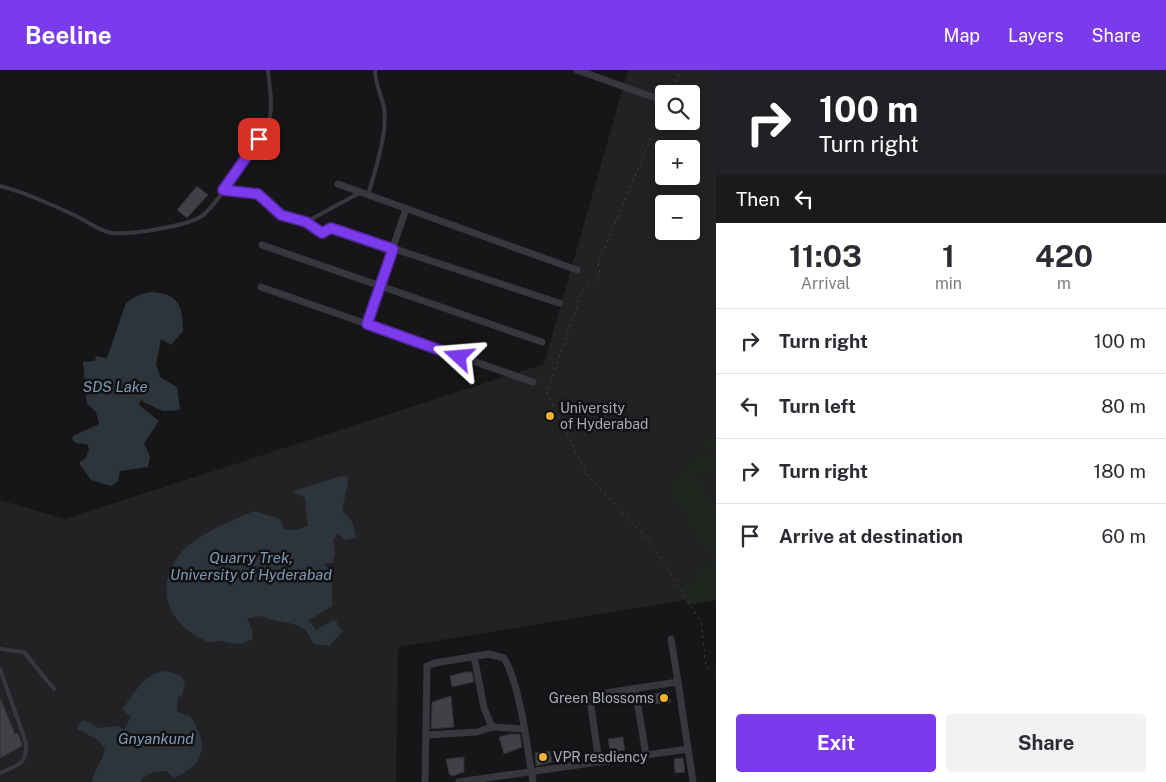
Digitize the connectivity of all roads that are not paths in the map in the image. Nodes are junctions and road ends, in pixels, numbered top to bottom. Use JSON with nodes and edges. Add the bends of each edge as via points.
{"nodes":[{"id":1,"x":268,"y":70,"type":"edge"},
{"id":2,"x":374,"y":70,"type":"edge"},
{"id":3,"x":577,"y":70,"type":"edge"},
{"id":4,"x":655,"y":98,"type":"edge"},
{"id":5,"x":338,"y":184,"type":"dead end"},
{"id":6,"x":0,"y":186,"type":"edge"},
{"id":7,"x":223,"y":190,"type":"junction"},
{"id":8,"x":364,"y":194,"type":"junction"},
{"id":9,"x":406,"y":209,"type":"junction"},
{"id":10,"x":306,"y":222,"type":"junction"},
{"id":11,"x":331,"y":228,"type":"joint"},
{"id":12,"x":262,"y":245,"type":"dead end"},
{"id":13,"x":393,"y":249,"type":"junction"},
{"id":14,"x":578,"y":270,"type":"dead end"},
{"id":15,"x":380,"y":286,"type":"junction"},
{"id":16,"x":261,"y":287,"type":"dead end"},
{"id":17,"x":558,"y":303,"type":"dead end"},
{"id":18,"x":367,"y":324,"type":"junction"},
{"id":19,"x":542,"y":342,"type":"dead end"},
{"id":20,"x":533,"y":382,"type":"dead end"},
{"id":21,"x":671,"y":639,"type":"dead end"},
{"id":22,"x":0,"y":649,"type":"edge"},
{"id":23,"x":474,"y":656,"type":"junction"},
{"id":24,"x":0,"y":669,"type":"edge"},
{"id":25,"x":678,"y":682,"type":"junction"},
{"id":26,"x":635,"y":688,"type":"junction"},
{"id":27,"x":54,"y":690,"type":"dead end"},
{"id":28,"x":492,"y":728,"type":"junction"},
{"id":29,"x":525,"y":729,"type":"junction"},
{"id":30,"x":427,"y":736,"type":"junction"},
{"id":31,"x":688,"y":749,"type":"junction"},
{"id":32,"x":646,"y":755,"type":"junction"},
{"id":33,"x":599,"y":762,"type":"junction"},
{"id":34,"x":532,"y":771,"type":"junction"},
{"id":35,"x":0,"y":773,"type":"edge"},
{"id":36,"x":487,"y":780,"type":"edge"},
{"id":37,"x":425,"y":782,"type":"edge"},
{"id":38,"x":459,"y":782,"type":"edge"},
{"id":39,"x":533,"y":782,"type":"edge"},
{"id":40,"x":693,"y":782,"type":"edge"}],
"edges":[{"from":1,"to":7,"type":"lane","via":[[270,116],[259,139]]},
{"from":2,"to":8,"type":"lane","via":[[384,108],[383,125],[376,166]]},
{"from":3,"to":4,"type":"street"},
{"from":5,"to":8,"type":"street"},
{"from":6,"to":7,"type":"lane","via":[[25,193],[112,233],[169,227],[191,221],[203,216]]},
{"from":7,"to":10,"type":"lane","via":[[258,194],[281,215]]},
{"from":8,"to":9,"type":"street"},
{"from":8,"to":10,"type":"lane"},
{"from":9,"to":13,"type":"street"},
{"from":9,"to":14,"type":"street"},
{"from":10,"to":11,"type":"lane","via":[[322,233]]},
{"from":11,"to":13,"type":"street"},
{"from":12,"to":15,"type":"street"},
{"from":13,"to":15,"type":"street"},
{"from":13,"to":17,"type":"street"},
{"from":15,"to":18,"type":"street"},
{"from":15,"to":19,"type":"street"},
{"from":16,"to":18,"type":"street"},
{"from":18,"to":20,"type":"street"},
{"from":21,"to":25,"type":"street"},
{"from":22,"to":27,"type":"lane","via":[[24,652]]},
{"from":23,"to":28,"type":"street","via":[[484,708]]},
{"from":23,"to":29,"type":"street","via":[[489,654],[504,658]]},
{"from":23,"to":30,"type":"street","via":[[426,666]]},
{"from":24,"to":35,"type":"lane","via":[[26,743],[26,755],[21,763]]},
{"from":25,"to":26,"type":"street"},
{"from":25,"to":31,"type":"street"},
{"from":26,"to":32,"type":"street"},
{"from":26,"to":33,"type":"street","via":[[592,695],[590,699]]},
{"from":28,"to":29,"type":"street"},
{"from":28,"to":30,"type":"street"},
{"from":29,"to":34,"type":"street"},
{"from":30,"to":37,"type":"street"},
{"from":31,"to":32,"type":"street"},
{"from":31,"to":40,"type":"street"},
{"from":32,"to":33,"type":"street"},
{"from":33,"to":34,"type":"street"},
{"from":34,"to":36,"type":"street"},
{"from":34,"to":39,"type":"street"},
{"from":36,"to":38,"type":"street"}]}
